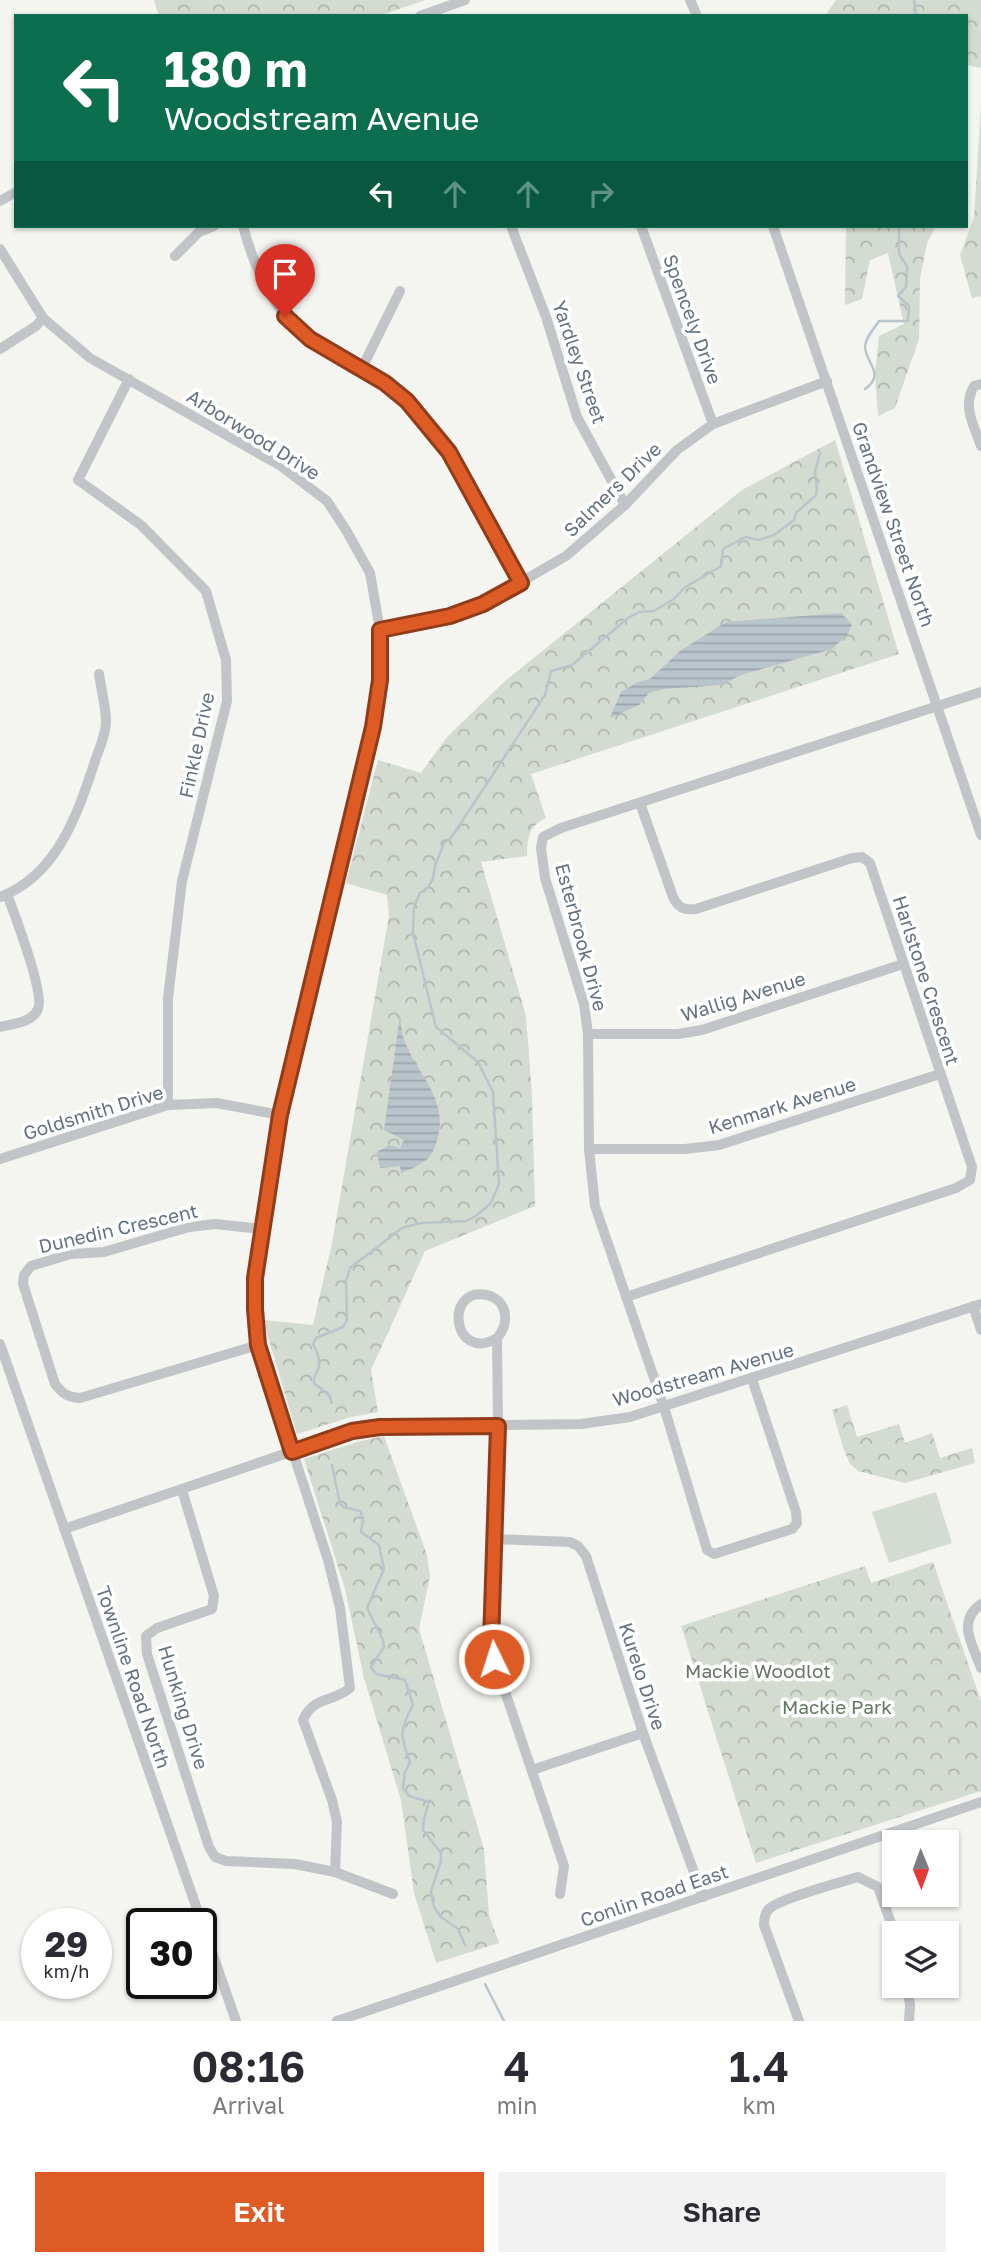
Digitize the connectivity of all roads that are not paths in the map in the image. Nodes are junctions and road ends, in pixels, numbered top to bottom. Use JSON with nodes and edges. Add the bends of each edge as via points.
{"nodes":[{"id":1,"x":465,"y":0,"type":"edge"},
{"id":2,"x":426,"y":14,"type":"edge"},
{"id":3,"x":209,"y":228,"type":"edge"},
{"id":4,"x":244,"y":228,"type":"edge"},
{"id":5,"x":512,"y":228,"type":"edge"},
{"id":6,"x":642,"y":228,"type":"edge"},
{"id":7,"x":773,"y":228,"type":"edge"},
{"id":8,"x":0,"y":249,"type":"edge"},
{"id":9,"x":175,"y":256,"type":"dead end"},
{"id":10,"x":400,"y":291,"type":"dead end"},
{"id":11,"x":44,"y":318,"type":"junction"},
{"id":12,"x":0,"y":349,"type":"edge"},
{"id":13,"x":362,"y":368,"type":"junction"},
{"id":14,"x":129,"y":379,"type":"junction"},
{"id":15,"x":827,"y":381,"type":"junction"},
{"id":16,"x":981,"y":384,"type":"edge"},
{"id":17,"x":713,"y":424,"type":"junction"},
{"id":18,"x":981,"y":446,"type":"edge"},
{"id":19,"x":625,"y":505,"type":"junction"},
{"id":20,"x":521,"y":583,"type":"junction"},
{"id":21,"x":380,"y":630,"type":"junction"},
{"id":22,"x":99,"y":674,"type":"dead end"},
{"id":23,"x":981,"y":692,"type":"edge"},
{"id":24,"x":936,"y":707,"type":"junction"},
{"id":25,"x":640,"y":803,"type":"junction"},
{"id":26,"x":981,"y":835,"type":"edge"},
{"id":27,"x":4,"y":896,"type":"edge"},
{"id":28,"x":903,"y":964,"type":"junction"},
{"id":29,"x":0,"y":1027,"type":"edge"},
{"id":30,"x":588,"y":1034,"type":"junction"},
{"id":31,"x":940,"y":1074,"type":"junction"},
{"id":32,"x":168,"y":1105,"type":"junction"},
{"id":33,"x":280,"y":1115,"type":"junction"},
{"id":34,"x":589,"y":1149,"type":"junction"},
{"id":35,"x":0,"y":1159,"type":"edge"},
{"id":36,"x":262,"y":1229,"type":"junction"},
{"id":37,"x":626,"y":1297,"type":"junction"},
{"id":38,"x":977,"y":1305,"type":"edge"},
{"id":39,"x":981,"y":1330,"type":"edge"},
{"id":40,"x":497,"y":1338,"type":"junction"},
{"id":41,"x":0,"y":1344,"type":"edge"},
{"id":42,"x":258,"y":1345,"type":"junction"},
{"id":43,"x":752,"y":1379,"type":"junction"},
{"id":44,"x":664,"y":1407,"type":"junction"},
{"id":45,"x":498,"y":1426,"type":"junction"},
{"id":46,"x":292,"y":1452,"type":"junction"},
{"id":47,"x":183,"y":1490,"type":"junction"},
{"id":48,"x":64,"y":1529,"type":"junction"},
{"id":49,"x":494,"y":1539,"type":"junction"},
{"id":50,"x":981,"y":1604,"type":"edge"},
{"id":51,"x":981,"y":1668,"type":"edge"},
{"id":52,"x":643,"y":1733,"type":"junction"},
{"id":53,"x":531,"y":1770,"type":"junction"},
{"id":54,"x":981,"y":1802,"type":"edge"},
{"id":55,"x":335,"y":1872,"type":"junction"},
{"id":56,"x":393,"y":1894,"type":"dead end"},
{"id":57,"x":560,"y":1894,"type":"dead end"},
{"id":58,"x":703,"y":1897,"type":"junction"},
{"id":59,"x":890,"y":1921,"type":"edge"},
{"id":60,"x":909,"y":1998,"type":"edge"},
{"id":61,"x":236,"y":2021,"type":"edge"},
{"id":62,"x":337,"y":2021,"type":"edge"},
{"id":63,"x":799,"y":2021,"type":"edge"},
{"id":64,"x":909,"y":2021,"type":"edge"}],
"edges":[{"from":1,"to":2,"type":"street"},
{"from":3,"to":9,"type":"street"},
{"from":4,"to":13,"type":"street","via":[[265,287],[285,316],[332,354]]},
{"from":5,"to":19,"type":"street","name":"Yardley Street","via":[[577,417]]},
{"from":6,"to":17,"type":"street","name":"Spencely Drive"},
{"from":7,"to":15,"type":"street","name":"Grandview Street North"},
{"from":8,"to":11,"type":"street","name":"Arborwood Drive"},
{"from":10,"to":13,"type":"street"},
{"from":11,"to":12,"type":"street"},
{"from":11,"to":14,"type":"street","name":"Arborwood Drive","via":[[90,358]]},
{"from":13,"to":20,"type":"street","via":[[407,401],[449,452]]},
{"from":14,"to":21,"type":"street","name":"Arborwood Drive","via":[[281,467],[327,501],[370,573]]},
{"from":14,"to":32,"type":"street","name":"Finkle Drive","via":[[78,480],[141,525],[206,591],[226,660],[227,701],[182,881],[168,998]]},
{"from":15,"to":17,"type":"street","name":"Salmers Drive"},
{"from":15,"to":24,"type":"street","name":"Grandview Street North"},
{"from":16,"to":18,"type":"street","via":[[974,386],[967,406]]},
{"from":17,"to":19,"type":"street","name":"Salmers Drive","via":[[677,450]]},
{"from":19,"to":20,"type":"street","name":"Salmers Drive","via":[[566,556]]},
{"from":20,"to":21,"type":"street","name":"Salmers Drive","via":[[450,616]]},
{"from":21,"to":33,"type":"street","name":"Arborwood Drive","via":[[380,680],[373,727]]},
{"from":22,"to":27,"type":"street","via":[[106,724],[85,795],[55,854]]},
{"from":23,"to":24,"type":"street","name":"Esterbrook Drive"},
{"from":24,"to":25,"type":"street","name":"Esterbrook Drive"},
{"from":24,"to":26,"type":"street","name":"Grandview Street North"},
{"from":25,"to":28,"type":"street","name":"Harlstone Crescent","via":[[673,897],[682,909],[696,909],[852,858],[866,859]]},
{"from":25,"to":30,"type":"street","name":"Esterbrook Drive","via":[[543,837],[545,878],[576,973]]},
{"from":27,"to":29,"type":"street","via":[[35,981],[39,1006],[26,1021]]},
{"from":28,"to":30,"type":"street","name":"Wallig Avenue","via":[[702,1030]]},
{"from":28,"to":31,"type":"street","name":"Harlstone Crescent"},
{"from":30,"to":34,"type":"street","name":"Esterbrook Drive"},
{"from":31,"to":34,"type":"street","name":"Kenmark Avenue","via":[[719,1146]]},
{"from":31,"to":37,"type":"street","name":"Harlstone Crescent","via":[[972,1167],[964,1185]]},
{"from":32,"to":33,"type":"street","name":"Goldsmith Drive","via":[[217,1103]]},
{"from":32,"to":35,"type":"street","name":"Goldsmith Drive"},
{"from":33,"to":36,"type":"street","name":"Arborwood Drive"},
{"from":34,"to":37,"type":"street","name":"Esterbrook Drive","via":[[595,1206]]},
{"from":36,"to":42,"type":"street","name":"Arborwood Drive","via":[[255,1278]]},
{"from":36,"to":42,"type":"street","name":"Dunedin Crescent","via":[[215,1224],[189,1227],[104,1252],[71,1254],[31,1266],[23,1284],[55,1384],[68,1397],[80,1398]]},
{"from":37,"to":44,"type":"street","name":"Esterbrook Drive"},
{"from":38,"to":39,"type":"street"},
{"from":38,"to":43,"type":"street","name":"Woodstream Avenue"},
{"from":40,"to":40,"type":"street","via":[[484,1343],[467,1338],[457,1317],[464,1302],[478,1295],[500,1302],[506,1317]]},
{"from":40,"to":45,"type":"street"},
{"from":41,"to":48,"type":"street","name":"Townline Road North"},
{"from":42,"to":46,"type":"street","name":"Arborwood Drive"},
{"from":43,"to":44,"type":"street","name":"Woodstream Avenue"},
{"from":43,"to":44,"type":"street","name":"Esterbrook Drive","via":[[797,1523],[792,1529],[714,1554],[708,1550]]},
{"from":44,"to":45,"type":"street","name":"Woodstream Avenue","via":[[580,1423]]},
{"from":45,"to":46,"type":"street","name":"Woodstream Avenue","via":[[380,1427],[352,1431]]},
{"from":45,"to":49,"type":"street"},
{"from":46,"to":47,"type":"street","name":"Woodstream Avenue"},
{"from":46,"to":55,"type":"street","name":"Arborwood Drive","via":[[328,1560],[340,1608],[349,1680],[344,1693],[315,1703],[303,1720],[337,1822]]},
{"from":47,"to":48,"type":"street","name":"Woodstream Avenue"},
{"from":47,"to":55,"type":"street","name":"Hunking Drive","via":[[214,1597],[212,1609],[157,1628],[146,1636],[147,1654],[209,1847],[215,1857],[226,1861],[295,1864]]},
{"from":48,"to":61,"type":"street","name":"Townline Road North"},
{"from":49,"to":52,"type":"street","name":"Kurelo Drive","via":[[570,1542],[586,1556]]},
{"from":49,"to":53,"type":"street","via":[[492,1650]]},
{"from":50,"to":51,"type":"street","via":[[968,1617],[967,1626]]},
{"from":52,"to":53,"type":"street"},
{"from":52,"to":58,"type":"street","name":"Kurelo Drive"},
{"from":53,"to":57,"type":"street","via":[[564,1866]]},
{"from":54,"to":58,"type":"street","name":"Conlin Road East"},
{"from":55,"to":56,"type":"street"},
{"from":58,"to":62,"type":"street","name":"Conlin Road East"},
{"from":59,"to":63,"type":"street","via":[[878,1887],[858,1877],[781,1902],[767,1911],[764,1926]]},
{"from":60,"to":64,"type":"street"}]}
